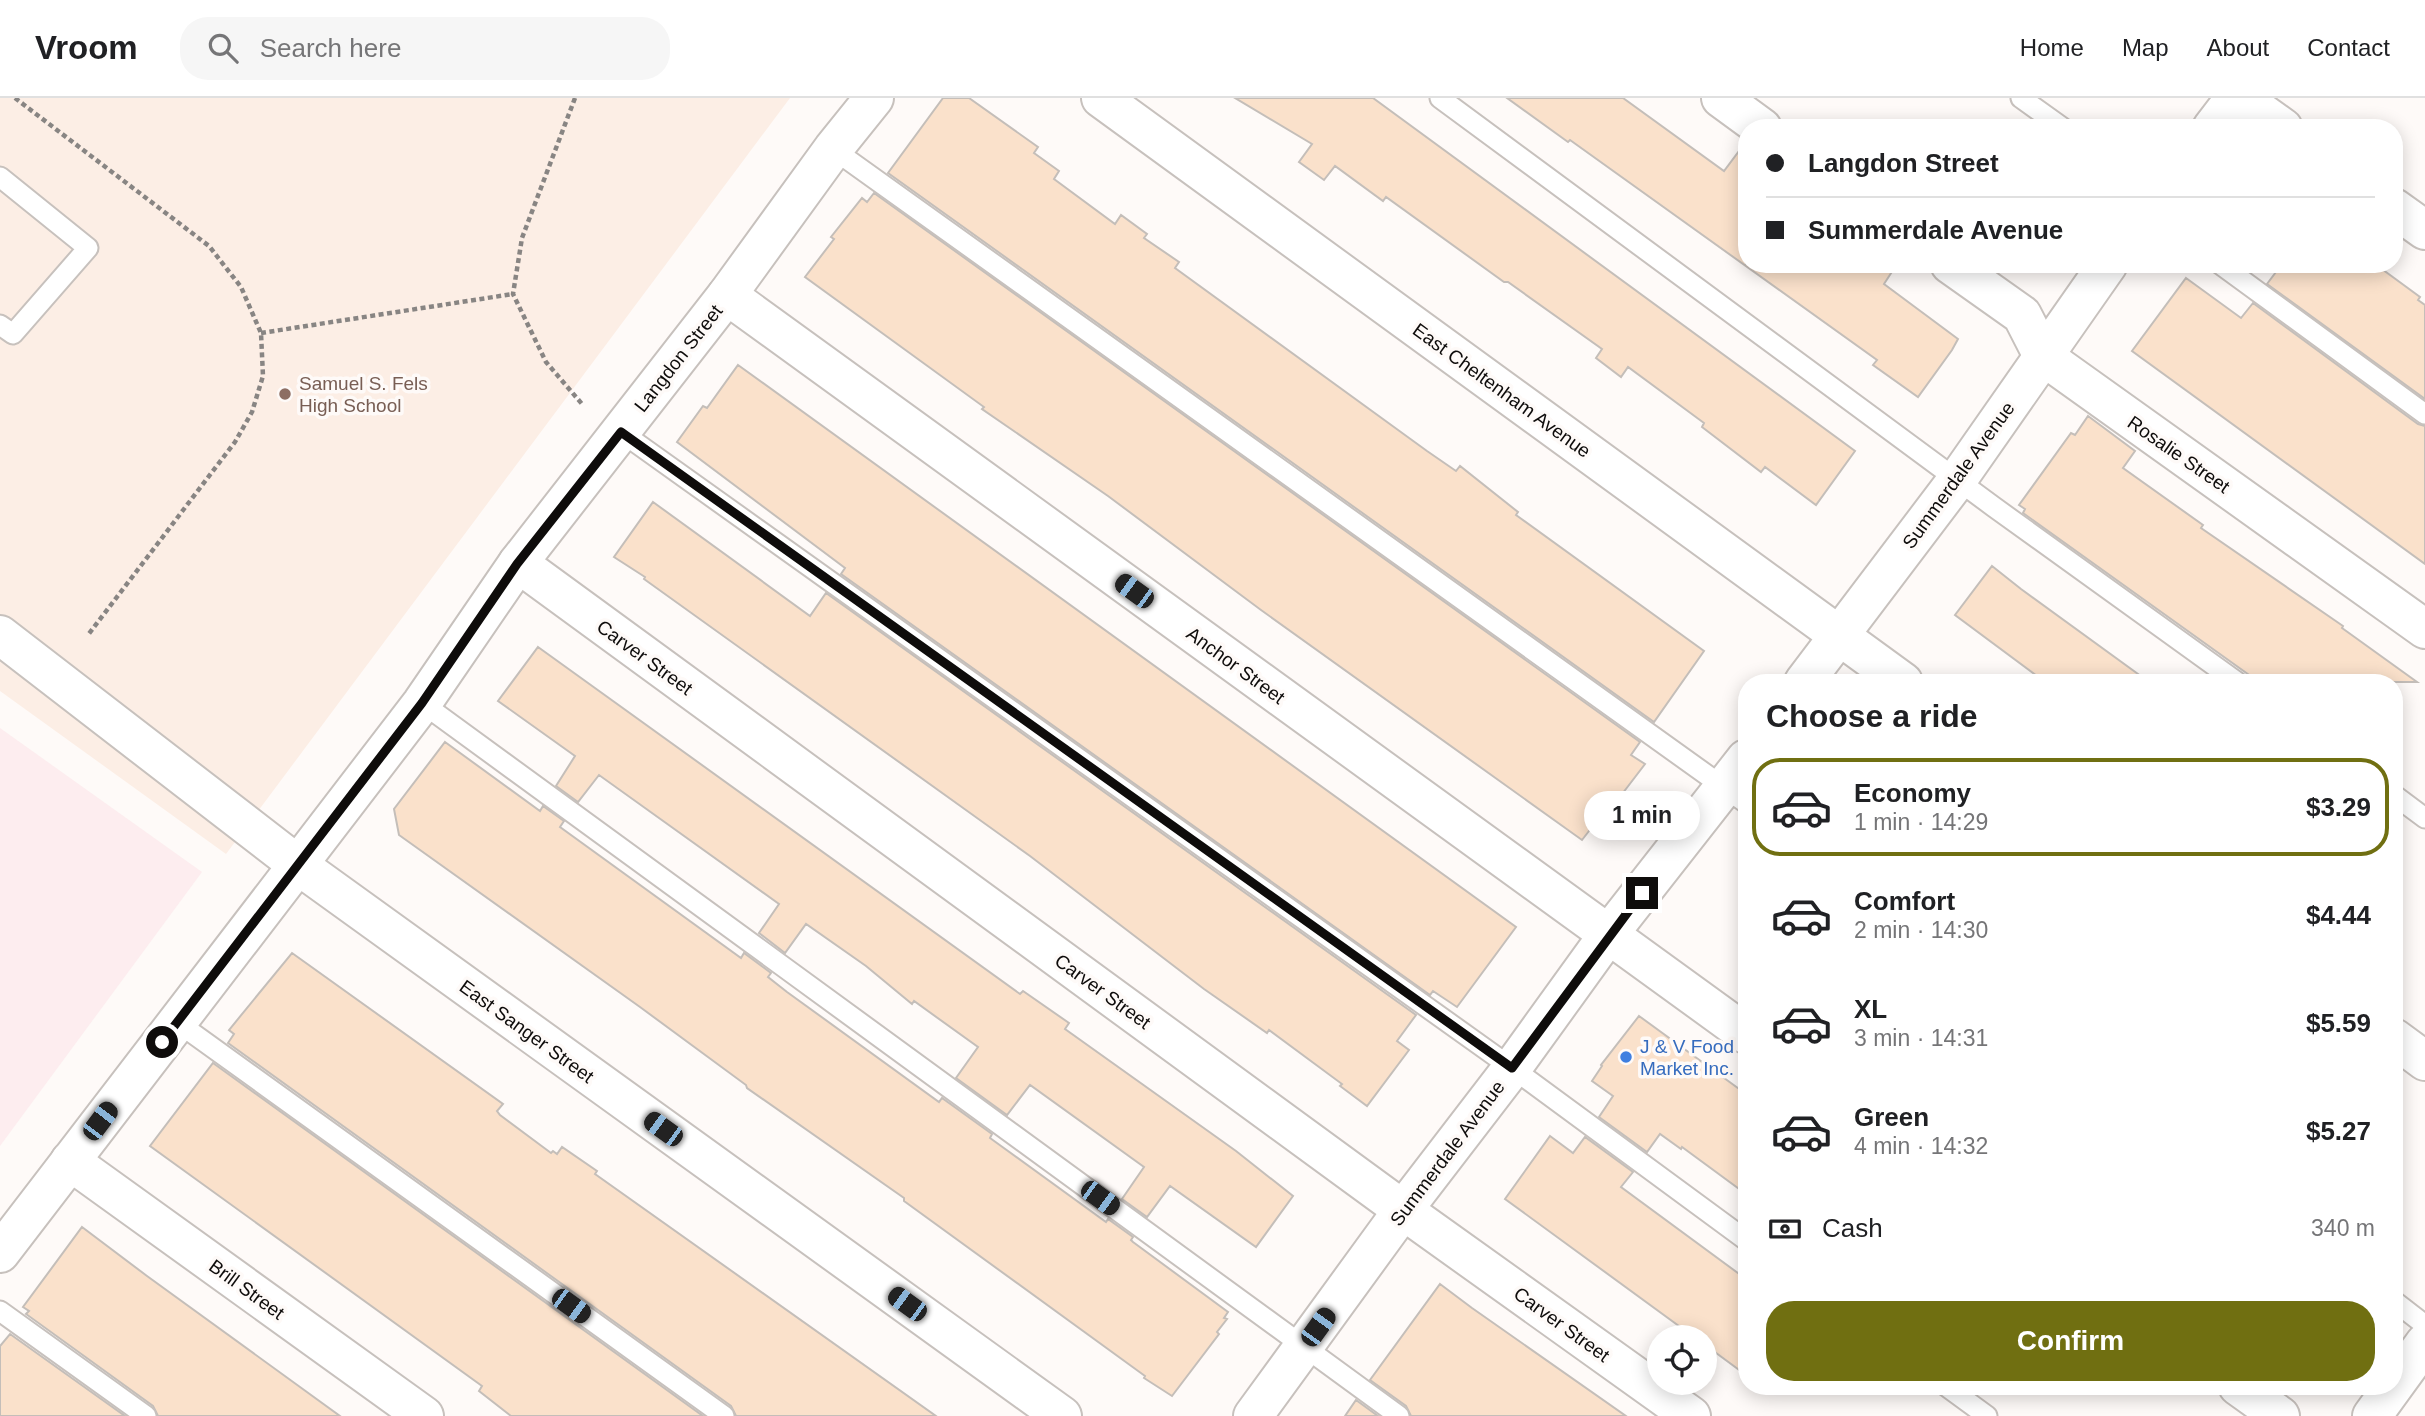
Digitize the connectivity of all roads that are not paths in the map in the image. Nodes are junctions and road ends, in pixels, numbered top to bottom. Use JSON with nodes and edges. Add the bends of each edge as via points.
{"nodes":[{"id":1,"x":874,"y":98,"type":"edge"},
{"id":2,"x":1101,"y":98,"type":"edge"},
{"id":3,"x":1440,"y":98,"type":"edge"},
{"id":4,"x":1721,"y":98,"type":"edge"},
{"id":5,"x":2021,"y":98,"type":"edge"},
{"id":6,"x":2235,"y":98,"type":"edge"},
{"id":7,"x":2241,"y":98,"type":"edge"},
{"id":8,"x":1750,"y":119,"type":"edge"},
{"id":9,"x":2050,"y":119,"type":"edge"},
{"id":10,"x":2219,"y":119,"type":"edge"},
{"id":11,"x":2270,"y":119,"type":"edge"},
{"id":12,"x":833,"y":149,"type":"junction"},
{"id":13,"x":0,"y":177,"type":"edge"},
{"id":14,"x":2403,"y":214,"type":"edge"},
{"id":15,"x":2425,"y":230,"type":"edge"},
{"id":16,"x":1963,"y":273,"type":"edge"},
{"id":17,"x":2102,"y":273,"type":"edge"},
{"id":18,"x":2232,"y":273,"type":"edge"},
{"id":19,"x":727,"y":295,"type":"junction"},
{"id":20,"x":0,"y":325,"type":"edge"},
{"id":21,"x":2043,"y":356,"type":"junction"},
{"id":22,"x":2425,"y":414,"type":"edge"},
{"id":23,"x":621,"y":432,"type":"junction"},
{"id":24,"x":1957,"y":480,"type":"junction"},
{"id":25,"x":517,"y":564,"type":"junction"},
{"id":26,"x":2425,"y":629,"type":"edge"},
{"id":27,"x":0,"y":635,"type":"edge"},
{"id":28,"x":1839,"y":636,"type":"junction"},
{"id":29,"x":1810,"y":674,"type":"edge"},
{"id":30,"x":1892,"y":674,"type":"edge"},
{"id":31,"x":2226,"y":674,"type":"edge"},
{"id":32,"x":422,"y":703,"type":"junction"},
{"id":33,"x":1738,"y":782,"type":"edge"},
{"id":34,"x":1738,"y":785,"type":"edge"},
{"id":35,"x":2403,"y":802,"type":"edge"},
{"id":36,"x":2425,"y":818,"type":"edge"},
{"id":37,"x":298,"y":865,"type":"junction"},
{"id":38,"x":1608,"y":935,"type":"junction"},
{"id":39,"x":177,"y":1022,"type":"junction"},
{"id":40,"x":1738,"y":1028,"type":"edge"},
{"id":41,"x":2403,"y":1045,"type":"edge"},
{"id":42,"x":2425,"y":1061,"type":"edge"},
{"id":43,"x":1512,"y":1068,"type":"junction"},
{"id":44,"x":70,"y":1161,"type":"junction"},
{"id":45,"x":1403,"y":1210,"type":"junction"},
{"id":46,"x":1738,"y":1234,"type":"edge"},
{"id":47,"x":0,"y":1253,"type":"edge"},
{"id":48,"x":2403,"y":1308,"type":"edge"},
{"id":49,"x":0,"y":1311,"type":"edge"},
{"id":50,"x":2425,"y":1325,"type":"edge"},
{"id":51,"x":2425,"y":1343,"type":"edge"},
{"id":52,"x":1304,"y":1347,"type":"junction"},
{"id":53,"x":2403,"y":1373,"type":"edge"},
{"id":54,"x":1958,"y":1395,"type":"edge"},
{"id":55,"x":2251,"y":1395,"type":"edge"},
{"id":56,"x":2387,"y":1395,"type":"edge"},
{"id":57,"x":146,"y":1416,"type":"edge"},
{"id":58,"x":424,"y":1416,"type":"edge"},
{"id":59,"x":724,"y":1416,"type":"edge"},
{"id":60,"x":1062,"y":1416,"type":"edge"},
{"id":61,"x":1253,"y":1416,"type":"edge"},
{"id":62,"x":1399,"y":1416,"type":"edge"},
{"id":63,"x":1691,"y":1416,"type":"edge"},
{"id":64,"x":1987,"y":1416,"type":"edge"},
{"id":65,"x":2280,"y":1416,"type":"edge"},
{"id":66,"x":2372,"y":1416,"type":"edge"}],
"edges":[{"from":1,"to":12,"type":"street","name":"Langdon Street"},
{"from":2,"to":28,"type":"street","name":"East Cheltenham Avenue"},
{"from":3,"to":24,"type":"lane"},
{"from":4,"to":8,"type":"street"},
{"from":5,"to":9,"type":"lane"},
{"from":6,"to":10,"type":"street"},
{"from":7,"to":11,"type":"street"},
{"from":12,"to":19,"type":"street","name":"Langdon Street"},
{"from":12,"to":33,"type":"lane"},
{"from":13,"to":20,"type":"lane","via":[[88,248],[13,334]]},
{"from":14,"to":15,"type":"street"},
{"from":16,"to":21,"type":"street","name":"Rosalie Street","via":[[2022,316]]},
{"from":17,"to":21,"type":"street","name":"Summerdale Avenue"},
{"from":18,"to":22,"type":"lane"},
{"from":19,"to":23,"type":"street","name":"Langdon Street"},
{"from":19,"to":38,"type":"street","name":"Anchor Street"},
{"from":21,"to":24,"type":"street","name":"Summerdale Avenue"},
{"from":21,"to":26,"type":"street","name":"Rosalie Street"},
{"from":23,"to":25,"type":"street","name":"Langdon Street"},
{"from":23,"to":43,"type":"lane"},
{"from":24,"to":28,"type":"street","name":"Summerdale Avenue"},
{"from":24,"to":31,"type":"lane"},
{"from":25,"to":32,"type":"street","name":"Langdon Street"},
{"from":25,"to":45,"type":"street","name":"Carver Street"},
{"from":27,"to":37,"type":"street","name":"East Sanger Street"},
{"from":28,"to":29,"type":"street","name":"Summerdale Avenue"},
{"from":28,"to":30,"type":"street","name":"East Cheltenham Avenue"},
{"from":32,"to":37,"type":"street","name":"Langdon Street"},
{"from":32,"to":52,"type":"lane"},
{"from":34,"to":38,"type":"street","name":"Summerdale Avenue"},
{"from":35,"to":36,"type":"lane"},
{"from":37,"to":39,"type":"street","name":"Langdon Street"},
{"from":37,"to":60,"type":"street","name":"East Sanger Street"},
{"from":38,"to":40,"type":"street","name":"Anchor Street"},
{"from":38,"to":43,"type":"street","name":"Summerdale Avenue"},
{"from":39,"to":44,"type":"street","name":"Langdon Street"},
{"from":39,"to":59,"type":"lane"},
{"from":41,"to":42,"type":"street"},
{"from":43,"to":45,"type":"street","name":"Summerdale Avenue"},
{"from":43,"to":46,"type":"lane"},
{"from":44,"to":47,"type":"street","name":"Langdon Street"},
{"from":44,"to":58,"type":"street","name":"Brill Street"},
{"from":45,"to":52,"type":"street","name":"Summerdale Avenue"},
{"from":45,"to":63,"type":"street","name":"Carver Street"},
{"from":48,"to":50,"type":"lane"},
{"from":49,"to":57,"type":"lane"},
{"from":51,"to":53,"type":"street"},
{"from":52,"to":61,"type":"street","name":"Summerdale Avenue"},
{"from":52,"to":62,"type":"lane"},
{"from":54,"to":64,"type":"lane"},
{"from":55,"to":65,"type":"street"},
{"from":56,"to":66,"type":"street"}]}
